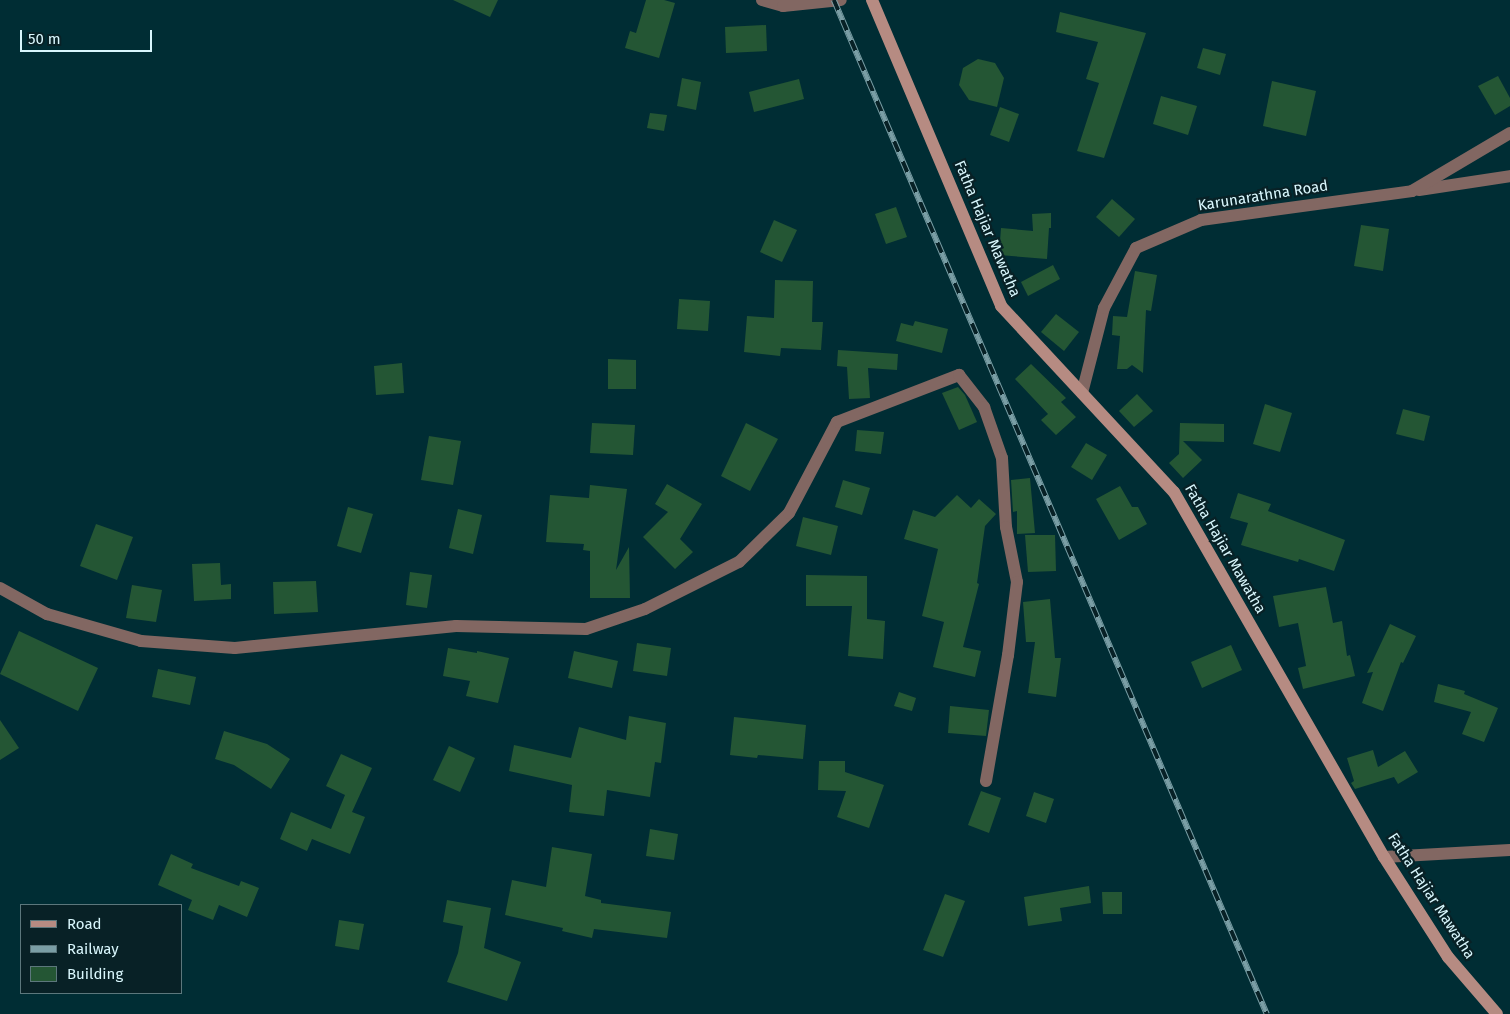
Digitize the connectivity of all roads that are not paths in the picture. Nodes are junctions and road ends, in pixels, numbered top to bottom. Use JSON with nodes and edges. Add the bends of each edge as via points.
{"nodes":[{"id":1,"x":762,"y":0,"type":"edge"},
{"id":2,"x":842,"y":0,"type":"edge"},
{"id":3,"x":872,"y":0,"type":"edge"},
{"id":4,"x":1510,"y":133,"type":"edge"},
{"id":5,"x":1510,"y":176,"type":"edge"},
{"id":6,"x":1412,"y":191,"type":"junction"},
{"id":7,"x":1082,"y":393,"type":"junction"},
{"id":8,"x":0,"y":588,"type":"edge"},
{"id":9,"x":986,"y":781,"type":"dead end"},
{"id":10,"x":1510,"y":850,"type":"edge"},
{"id":11,"x":1384,"y":857,"type":"junction"},
{"id":12,"x":1497,"y":1014,"type":"edge"}],
"edges":[{"from":1,"to":2,"type":"street","via":[[783,6]]},
{"from":3,"to":7,"type":"street","name":"Fatha Hajiar Mawatha","via":[[1001,306]]},
{"from":4,"to":6,"type":"street","name":"Karunarathna Road"},
{"from":5,"to":6,"type":"street"},
{"from":6,"to":7,"type":"street","name":"Karunarathna Road","via":[[1201,220],[1136,248],[1104,308]]},
{"from":7,"to":11,"type":"street","name":"Fatha Hajiar Mawatha","via":[[1174,492]]},
{"from":8,"to":9,"type":"street","via":[[47,614],[141,641],[235,648],[456,626],[586,629],[645,609],[740,562],[789,513],[837,422],[959,375],[984,407],[1002,458],[1006,527],[1017,582]]},
{"from":10,"to":11,"type":"street"},
{"from":11,"to":12,"type":"street","name":"Fatha Hajiar Mawatha","via":[[1448,957]]}]}
